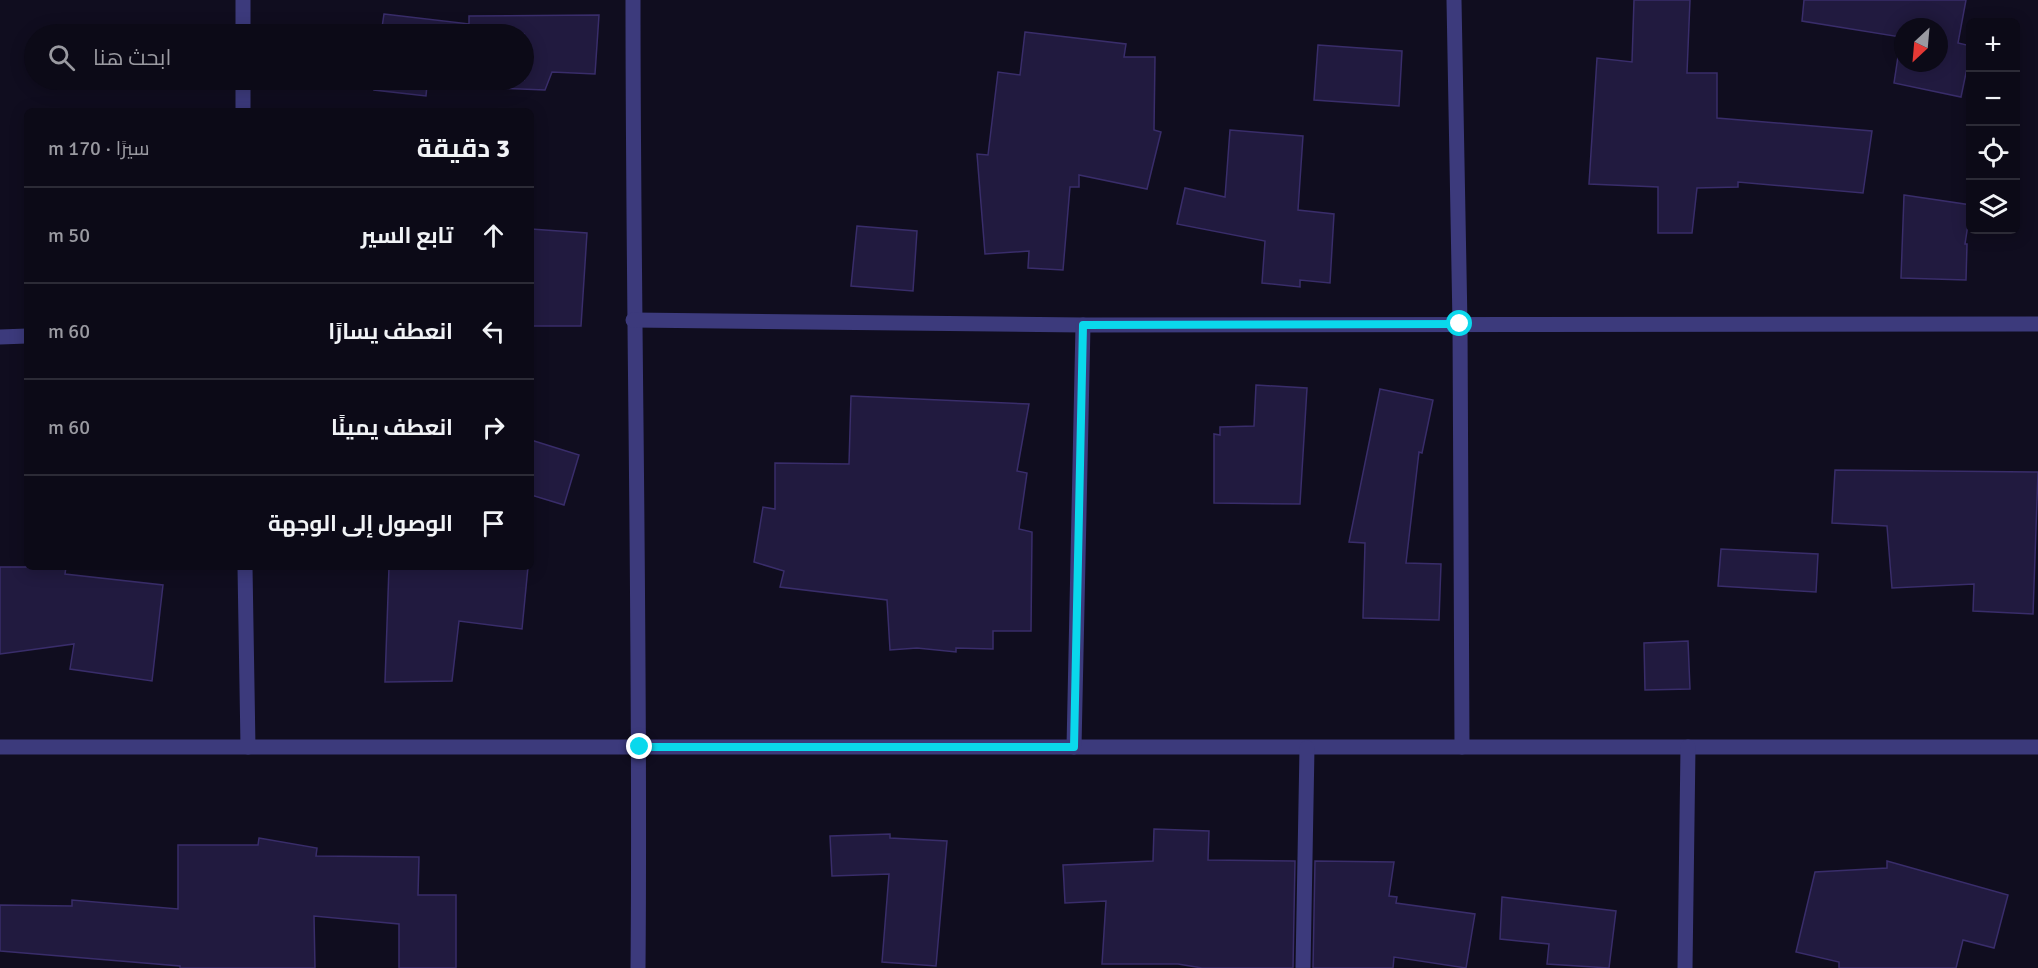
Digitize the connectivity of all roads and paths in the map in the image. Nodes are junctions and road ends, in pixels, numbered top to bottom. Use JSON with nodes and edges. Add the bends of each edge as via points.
{"nodes":[{"id":1,"x":243,"y":0,"type":"edge"},
{"id":2,"x":633,"y":0,"type":"edge"},
{"id":3,"x":1454,"y":0,"type":"edge"},
{"id":4,"x":243,"y":24,"type":"edge"},
{"id":5,"x":243,"y":90,"type":"edge"},
{"id":6,"x":243,"y":108,"type":"edge"},
{"id":7,"x":633,"y":320,"type":"junction"},
{"id":8,"x":1460,"y":324,"type":"junction"},
{"id":9,"x":2038,"y":324,"type":"edge"},
{"id":10,"x":1083,"y":325,"type":"junction"},
{"id":11,"x":24,"y":336,"type":"edge"},
{"id":12,"x":0,"y":337,"type":"edge"},
{"id":13,"x":245,"y":570,"type":"edge"},
{"id":14,"x":0,"y":747,"type":"edge"},
{"id":15,"x":249,"y":747,"type":"junction"},
{"id":16,"x":640,"y":747,"type":"junction"},
{"id":17,"x":1074,"y":747,"type":"junction"},
{"id":18,"x":1462,"y":747,"type":"junction"},
{"id":19,"x":1688,"y":747,"type":"junction"},
{"id":20,"x":2038,"y":747,"type":"edge"},
{"id":21,"x":1307,"y":748,"type":"junction"},
{"id":22,"x":638,"y":968,"type":"edge"},
{"id":23,"x":1303,"y":968,"type":"edge"},
{"id":24,"x":1685,"y":968,"type":"edge"}],
"edges":[{"from":1,"to":4,"type":"street"},
{"from":2,"to":7,"type":"street"},
{"from":3,"to":8,"type":"street"},
{"from":5,"to":6,"type":"street"},
{"from":7,"to":10,"type":"street"},
{"from":7,"to":16,"type":"street"},
{"from":8,"to":9,"type":"street"},
{"from":8,"to":10,"type":"street"},
{"from":8,"to":18,"type":"street"},
{"from":10,"to":17,"type":"street"},
{"from":11,"to":12,"type":"street"},
{"from":13,"to":15,"type":"street"},
{"from":14,"to":15,"type":"street"},
{"from":15,"to":16,"type":"street"},
{"from":16,"to":17,"type":"street"},
{"from":16,"to":22,"type":"street"},
{"from":17,"to":21,"type":"street"},
{"from":18,"to":19,"type":"street"},
{"from":18,"to":21,"type":"street"},
{"from":19,"to":20,"type":"street"},
{"from":19,"to":24,"type":"street"},
{"from":21,"to":23,"type":"street"}]}
